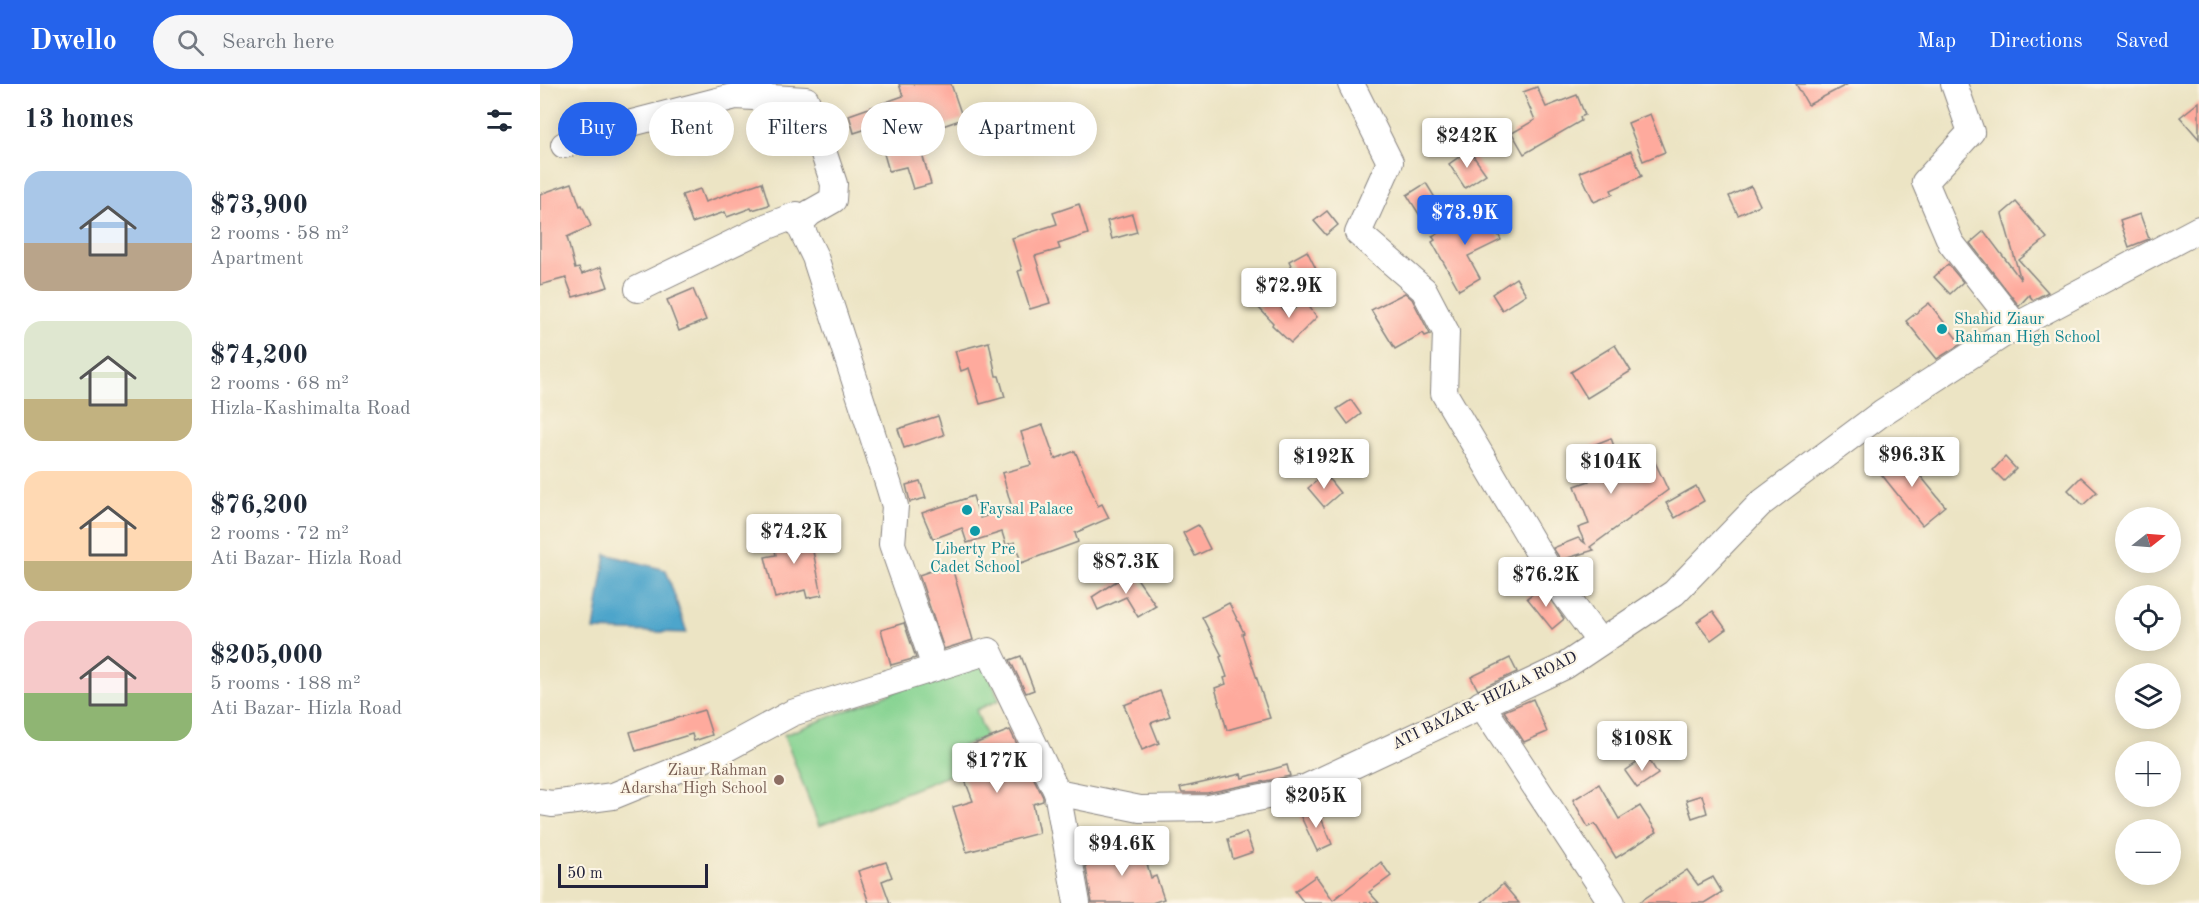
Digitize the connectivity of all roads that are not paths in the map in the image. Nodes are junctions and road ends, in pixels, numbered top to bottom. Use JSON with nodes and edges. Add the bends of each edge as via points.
{"nodes":[{"id":1,"x":1351,"y":84,"type":"edge"},
{"id":2,"x":1954,"y":84,"type":"edge"},
{"id":3,"x":637,"y":122,"type":"edge"},
{"id":4,"x":799,"y":224,"type":"junction"},
{"id":5,"x":2199,"y":229,"type":"edge"},
{"id":6,"x":638,"y":289,"type":"dead end"},
{"id":7,"x":2016,"y":326,"type":"junction"},
{"id":8,"x":1600,"y":642,"type":"junction"},
{"id":9,"x":935,"y":667,"type":"junction"},
{"id":10,"x":1481,"y":704,"type":"junction"},
{"id":11,"x":1057,"y":792,"type":"junction"},
{"id":12,"x":540,"y":802,"type":"edge"},
{"id":13,"x":1077,"y":903,"type":"edge"},
{"id":14,"x":1612,"y":903,"type":"edge"}],
"edges":[{"from":1,"to":8,"type":"street","via":[[1390,162],[1358,233],[1424,290],[1446,332],[1444,393],[1559,587]]},
{"from":2,"to":7,"type":"street","via":[[1971,132],[1925,182],[1951,243]]},
{"from":3,"to":4,"type":"street","via":[[736,96],[806,100],[834,192],[833,200]]},
{"from":4,"to":6,"type":"street","via":[[797,215],[768,226]]},
{"from":4,"to":9,"type":"street","via":[[815,257],[889,486],[894,506],[892,544]]},
{"from":5,"to":7,"type":"street","name":"ATI BAZAR- HIZLA ROAD"},
{"from":7,"to":8,"type":"street","name":"ATI BAZAR- HIZLA ROAD","via":[[1883,412],[1770,497],[1674,592]]},
{"from":8,"to":10,"type":"street","name":"ATI BAZAR- HIZLA ROAD","via":[[1564,666]]},
{"from":9,"to":11,"type":"street","via":[[989,651]]},
{"from":9,"to":12,"type":"street","via":[[792,713],[716,754],[613,796]]},
{"from":10,"to":11,"type":"street","name":"ATI BAZAR- HIZLA ROAD","via":[[1305,788],[1209,808],[1140,809]]},
{"from":10,"to":14,"type":"street"},
{"from":11,"to":13,"type":"street"}]}
